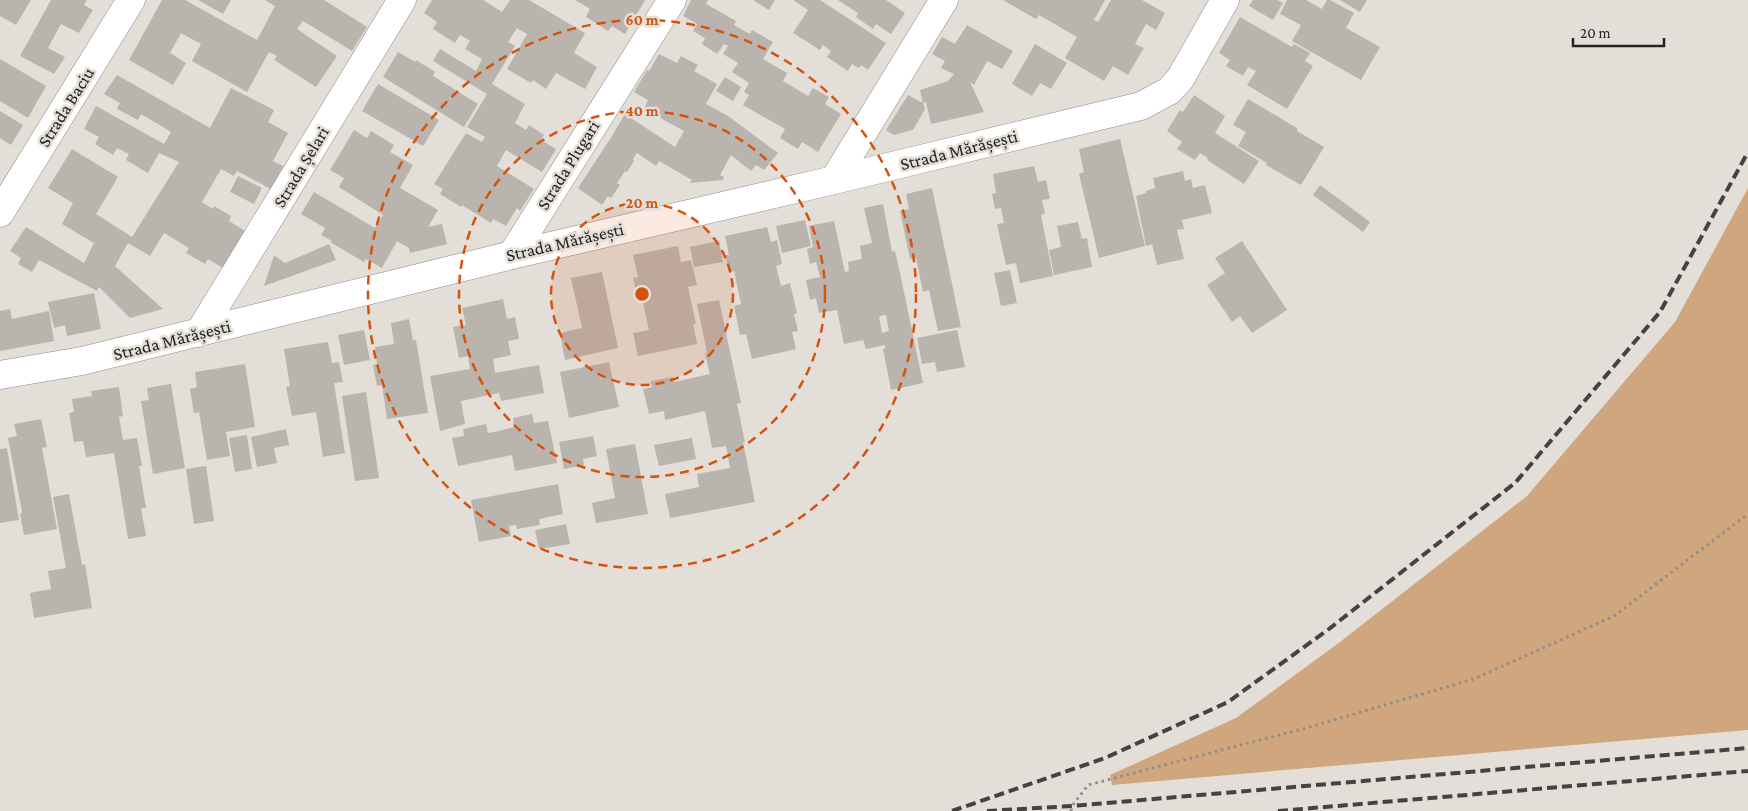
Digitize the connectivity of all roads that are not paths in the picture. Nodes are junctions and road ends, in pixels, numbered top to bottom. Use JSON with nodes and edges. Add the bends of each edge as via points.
{"nodes":[{"id":1,"x":402,"y":0,"type":"edge"},
{"id":2,"x":672,"y":0,"type":"edge"},
{"id":3,"x":944,"y":0,"type":"edge"},
{"id":4,"x":1225,"y":0,"type":"edge"},
{"id":5,"x":123,"y":3,"type":"edge"},
{"id":6,"x":834,"y":180,"type":"junction"},
{"id":7,"x":0,"y":213,"type":"edge"},
{"id":8,"x":512,"y":255,"type":"junction"},
{"id":9,"x":199,"y":333,"type":"junction"},
{"id":10,"x":0,"y":375,"type":"edge"}],
"edges":[{"from":1,"to":9,"type":"street","name":"Strada Șelari"},
{"from":2,"to":8,"type":"street","name":"Strada Plugari"},
{"from":3,"to":6,"type":"street"},
{"from":4,"to":6,"type":"street","name":"Strada Mărășești","via":[[1180,79],[1169,91],[1141,106]]},
{"from":5,"to":7,"type":"street","name":"Strada Baciu"},
{"from":6,"to":8,"type":"street","name":"Strada Mărășești"},
{"from":8,"to":9,"type":"street","name":"Strada Mărășești"},
{"from":9,"to":10,"type":"street","name":"Strada Mărășești","via":[[82,361]]}]}
